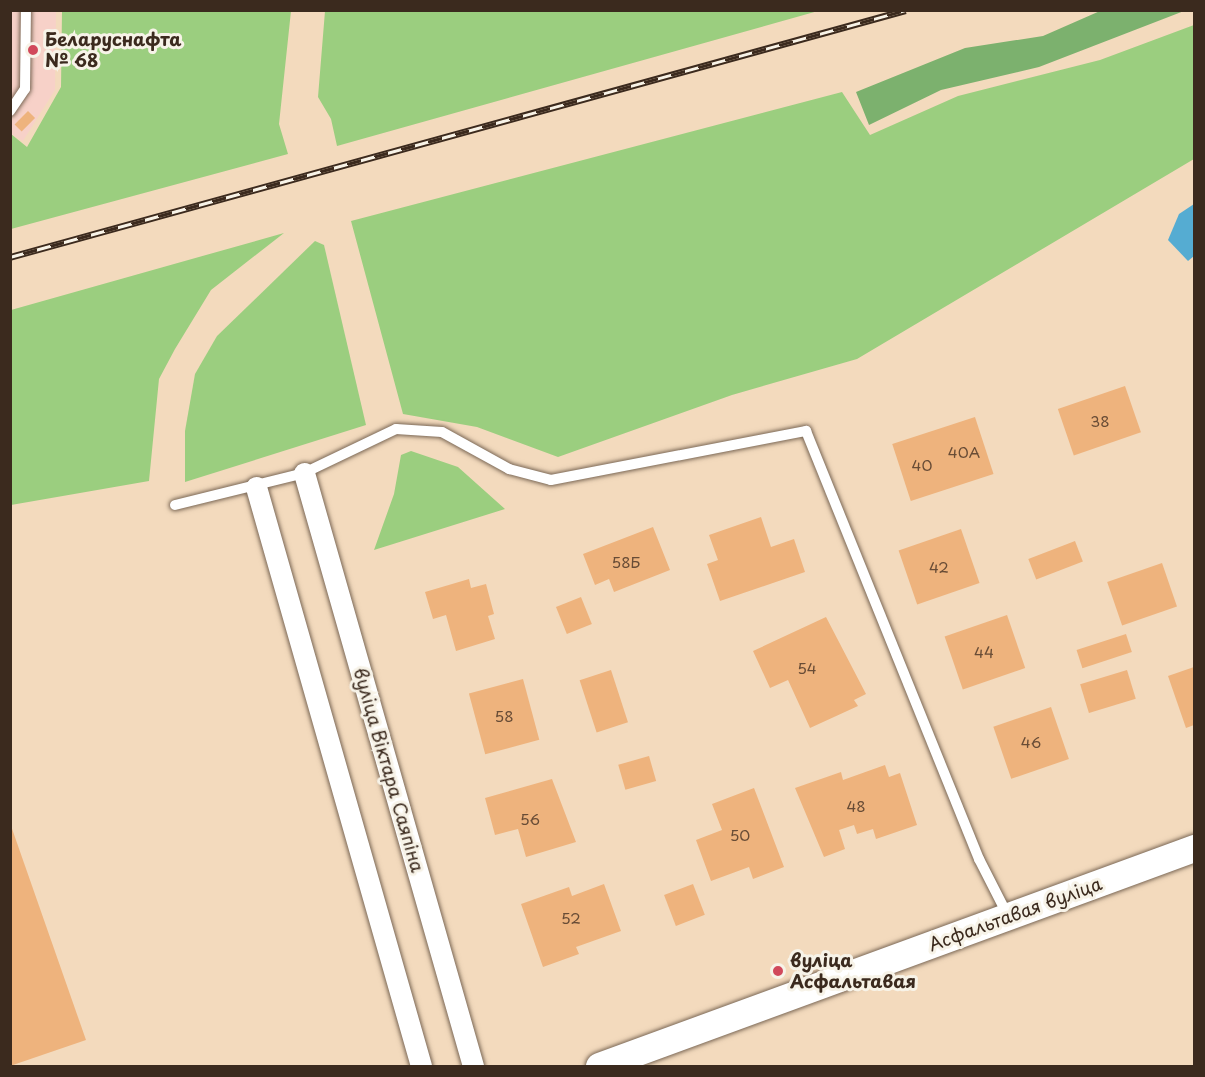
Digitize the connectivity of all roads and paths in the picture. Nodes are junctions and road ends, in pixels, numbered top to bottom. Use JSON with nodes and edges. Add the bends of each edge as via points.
{"nodes":[{"id":1,"x":26,"y":10,"type":"edge"},
{"id":2,"x":10,"y":111,"type":"edge"},
{"id":3,"x":304,"y":473,"type":"junction"},
{"id":4,"x":256,"y":487,"type":"junction"},
{"id":5,"x":175,"y":505,"type":"dead end"},
{"id":6,"x":1194,"y":848,"type":"edge"},
{"id":7,"x":1008,"y":916,"type":"junction"},
{"id":8,"x":421,"y":1066,"type":"edge"},
{"id":9,"x":473,"y":1066,"type":"edge"},
{"id":10,"x":599,"y":1066,"type":"edge"}],
"edges":[{"from":1,"to":2,"type":"lane","via":[[25,88]]},
{"from":3,"to":4,"type":"lane"},
{"from":3,"to":7,"type":"lane","via":[[396,429],[442,432],[509,470],[551,480],[806,431],[979,859]]},
{"from":3,"to":9,"type":"street","name":"вуліца Віктара Саяпіна"},
{"from":4,"to":5,"type":"lane"},
{"from":4,"to":8,"type":"street"},
{"from":6,"to":7,"type":"street","name":"Асфальтавая вуліца"},
{"from":7,"to":10,"type":"street","name":"Асфальтавая вуліца"}]}
